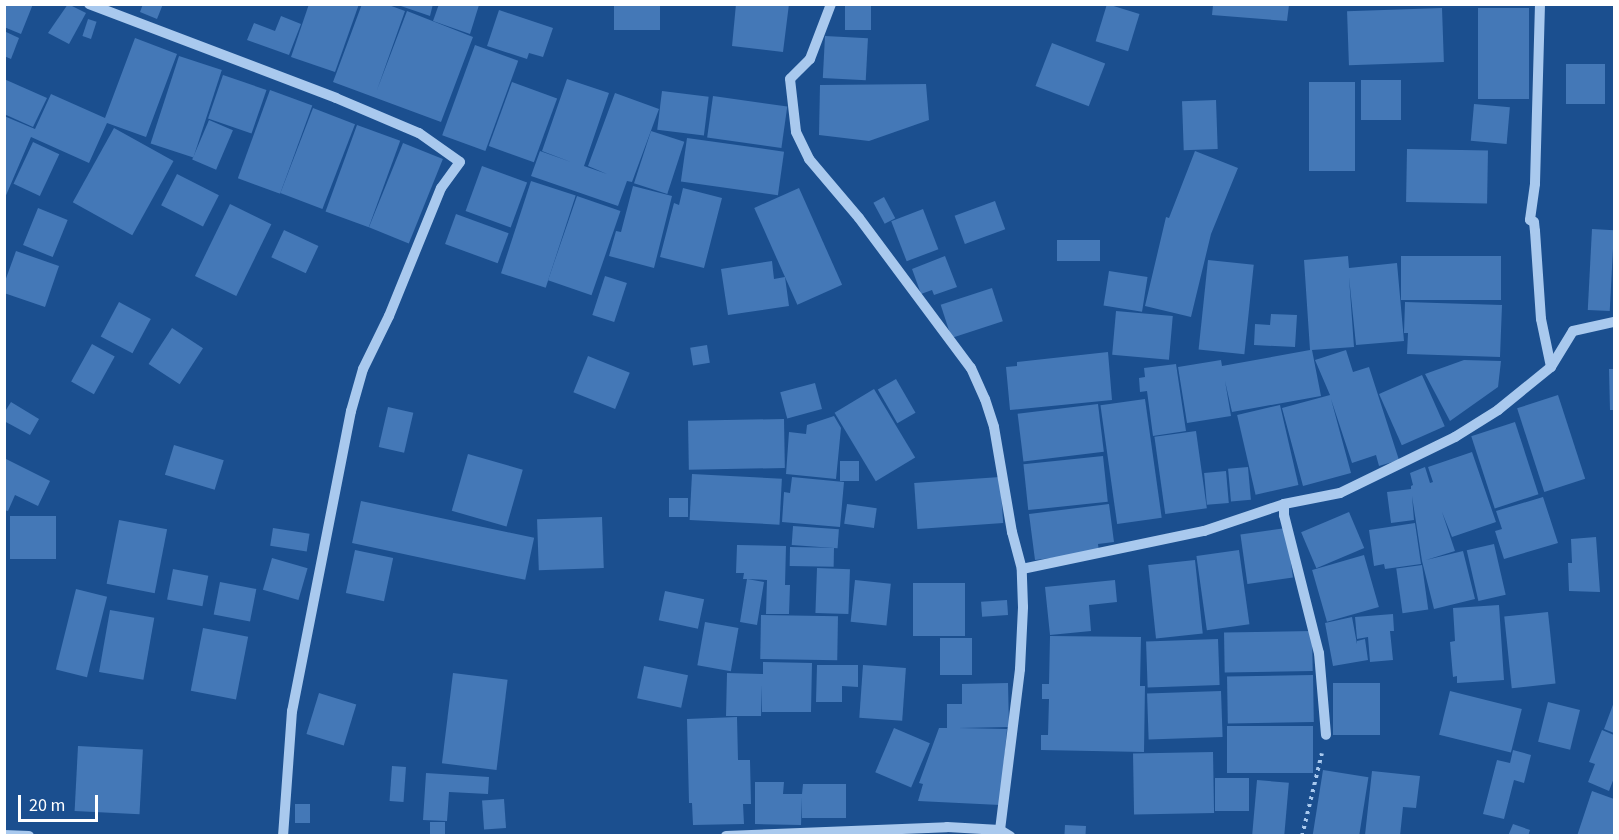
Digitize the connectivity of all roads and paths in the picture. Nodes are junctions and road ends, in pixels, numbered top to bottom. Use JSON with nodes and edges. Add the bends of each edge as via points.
{"nodes":[{"id":1,"x":89,"y":4,"type":"edge"},
{"id":2,"x":831,"y":4,"type":"edge"},
{"id":3,"x":1540,"y":4,"type":"edge"},
{"id":4,"x":1614,"y":322,"type":"edge"},
{"id":5,"x":1551,"y":367,"type":"junction"},
{"id":6,"x":1284,"y":504,"type":"junction"},
{"id":7,"x":1022,"y":569,"type":"junction"},
{"id":8,"x":1326,"y":735,"type":"joint"},
{"id":9,"x":852,"y":833,"type":"edge"},
{"id":10,"x":1005,"y":833,"type":"edge"},
{"id":11,"x":4,"y":835,"type":"edge"},
{"id":12,"x":28,"y":836,"type":"edge"},
{"id":13,"x":283,"y":836,"type":"edge"},
{"id":14,"x":726,"y":836,"type":"edge"},
{"id":15,"x":1302,"y":836,"type":"edge"}],
"edges":[{"from":1,"to":13,"type":"street","via":[[419,133],[460,162],[441,188],[363,369],[351,411],[292,711]]},
{"from":2,"to":7,"type":"street","via":[[810,58],[790,79],[795,132],[809,159],[859,218],[971,368],[994,427]]},
{"from":3,"to":5,"type":"street","via":[[1536,172],[1530,220],[1534,222],[1541,319]]},
{"from":4,"to":5,"type":"street","via":[[1573,331]]},
{"from":5,"to":6,"type":"street","via":[[1498,410],[1426,452],[1340,493]]},
{"from":6,"to":7,"type":"street","via":[[1204,531]]},
{"from":6,"to":8,"type":"street","via":[[1319,653]]},
{"from":7,"to":10,"type":"street","via":[[1020,669]]},
{"from":8,"to":15,"type":"path"},
{"from":9,"to":10,"type":"street","via":[[946,827]]},
{"from":9,"to":14,"type":"street"},
{"from":11,"to":12,"type":"street"}]}
